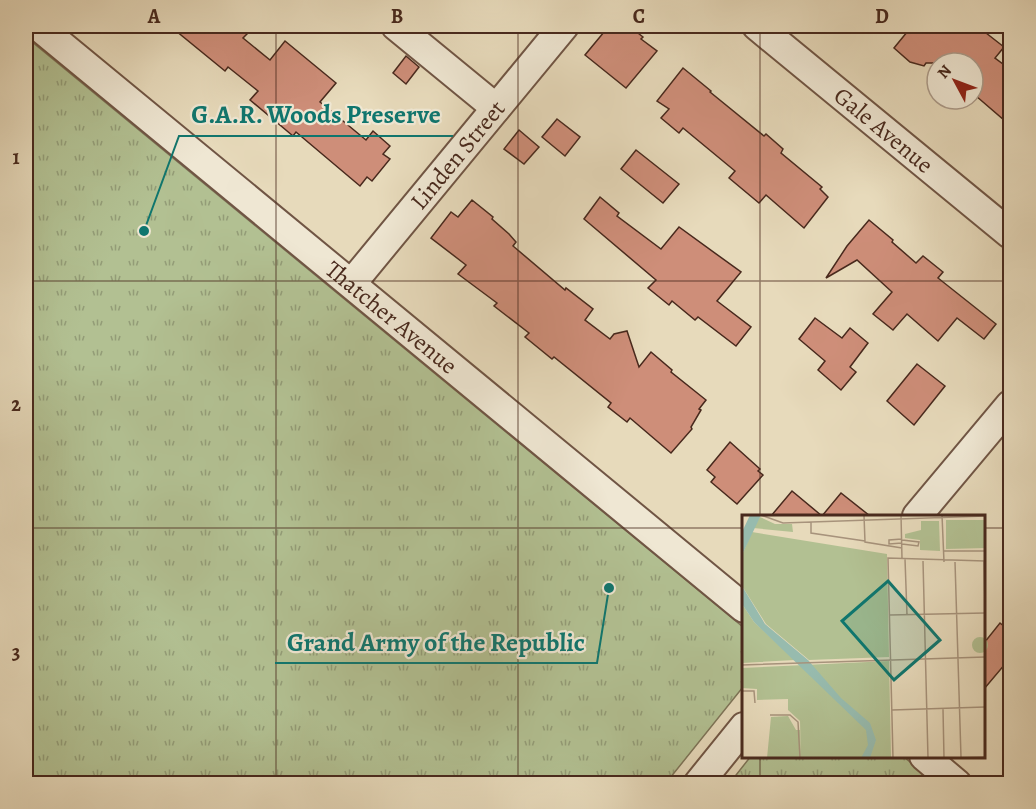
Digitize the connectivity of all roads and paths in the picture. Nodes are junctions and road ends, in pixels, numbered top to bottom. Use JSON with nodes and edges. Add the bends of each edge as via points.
{"nodes":[{"id":1,"x":38,"y":26,"type":"edge"},
{"id":2,"x":396,"y":26,"type":"edge"},
{"id":3,"x":564,"y":26,"type":"edge"},
{"id":4,"x":757,"y":26,"type":"edge"},
{"id":5,"x":496,"y":108,"type":"junction"},
{"id":6,"x":1011,"y":234,"type":"edge"},
{"id":7,"x":352,"y":283,"type":"junction"},
{"id":8,"x":1011,"y":405,"type":"edge"},
{"id":9,"x":918,"y":515,"type":"edge"},
{"id":10,"x":742,"y":606,"type":"edge"},
{"id":11,"x":742,"y":729,"type":"edge"},
{"id":12,"x":926,"y":758,"type":"edge"},
{"id":13,"x":26,"y":772,"type":"edge"},
{"id":14,"x":41,"y":783,"type":"edge"},
{"id":15,"x":698,"y":783,"type":"edge"},
{"id":16,"x":957,"y":783,"type":"edge"}],
"edges":[{"from":1,"to":7,"type":"street","name":"Thatcher Avenue"},
{"from":2,"to":5,"type":"street"},
{"from":3,"to":5,"type":"street","name":"Linden Street"},
{"from":4,"to":6,"type":"street","name":"Gale Avenue"},
{"from":5,"to":7,"type":"street","name":"Linden Street"},
{"from":7,"to":10,"type":"street","name":"Thatcher Avenue"},
{"from":8,"to":9,"type":"street"},
{"from":11,"to":15,"type":"street"},
{"from":12,"to":16,"type":"street"},
{"from":13,"to":14,"type":"path"}]}
